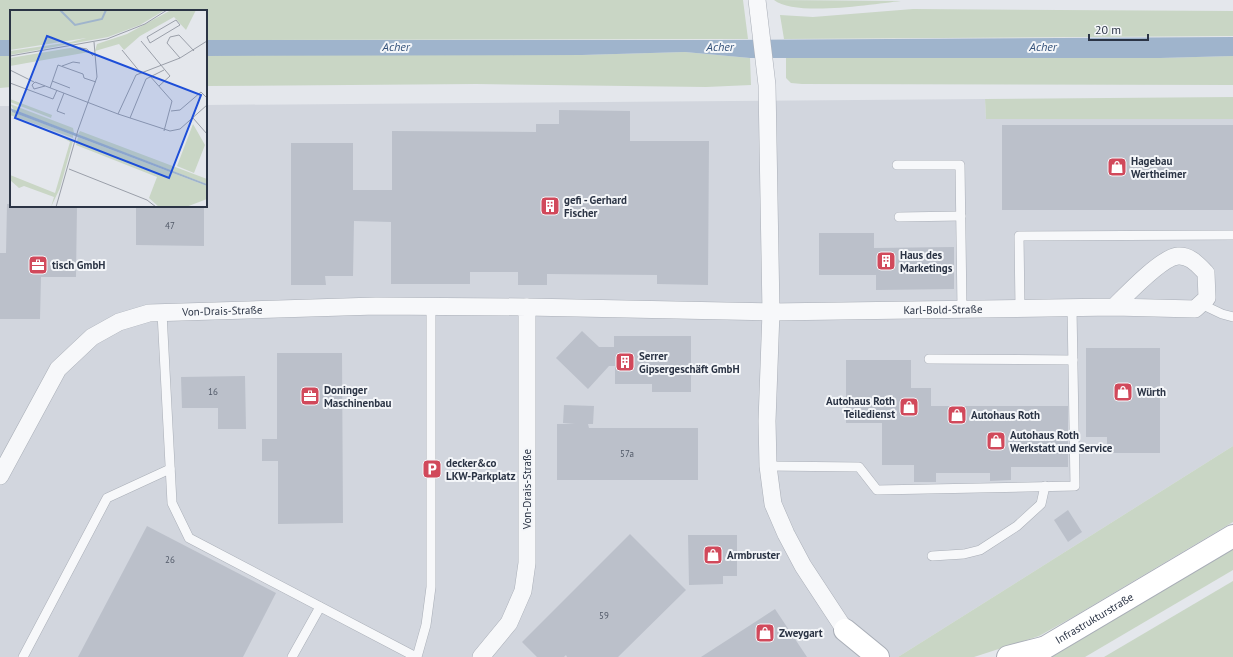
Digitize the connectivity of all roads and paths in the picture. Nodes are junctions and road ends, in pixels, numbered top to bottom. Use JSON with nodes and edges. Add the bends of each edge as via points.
{"nodes":[{"id":1,"x":758,"y":6,"type":"edge"},
{"id":2,"x":897,"y":165,"type":"dead end"},
{"id":3,"x":961,"y":216,"type":"junction"},
{"id":4,"x":899,"y":217,"type":"dead end"},
{"id":5,"x":1233,"y":235,"type":"edge"},
{"id":6,"x":1201,"y":304,"type":"junction"},
{"id":7,"x":431,"y":306,"type":"junction"},
{"id":8,"x":527,"y":307,"type":"junction"},
{"id":9,"x":1114,"y":307,"type":"junction"},
{"id":10,"x":1020,"y":308,"type":"junction"},
{"id":11,"x":1072,"y":308,"type":"junction"},
{"id":12,"x":962,"y":309,"type":"junction"},
{"id":13,"x":771,"y":312,"type":"junction"},
{"id":14,"x":162,"y":313,"type":"junction"},
{"id":15,"x":1233,"y":317,"type":"edge"},
{"id":16,"x":929,"y":359,"type":"dead end"},
{"id":17,"x":1073,"y":360,"type":"junction"},
{"id":18,"x":768,"y":466,"type":"junction"},
{"id":19,"x":170,"y":469,"type":"junction"},
{"id":20,"x":0,"y":476,"type":"edge"},
{"id":21,"x":1045,"y":486,"type":"junction"},
{"id":22,"x":1233,"y":536,"type":"edge"},
{"id":23,"x":932,"y":556,"type":"dead end"},
{"id":24,"x":320,"y":607,"type":"junction"},
{"id":25,"x":845,"y":630,"type":"junction"},
{"id":26,"x":1038,"y":652,"type":"edge"},
{"id":27,"x":485,"y":656,"type":"edge"},
{"id":28,"x":24,"y":657,"type":"edge"},
{"id":29,"x":292,"y":657,"type":"edge"},
{"id":30,"x":417,"y":657,"type":"edge"},
{"id":31,"x":858,"y":657,"type":"edge"},
{"id":32,"x":878,"y":657,"type":"edge"},
{"id":33,"x":1008,"y":657,"type":"edge"}],
"edges":[{"from":1,"to":13,"type":"street","via":[[767,85]]},
{"from":2,"to":3,"type":"lane","via":[[960,165]]},
{"from":3,"to":4,"type":"lane"},
{"from":3,"to":12,"type":"lane"},
{"from":5,"to":10,"type":"lane","via":[[1019,236]]},
{"from":6,"to":9,"type":"street","name":"Karl-Bold-Straße","via":[[1195,308]]},
{"from":6,"to":9,"type":"street","via":[[1207,298],[1206,273],[1191,258],[1178,256],[1164,261]]},
{"from":6,"to":15,"type":"lane"},
{"from":7,"to":8,"type":"street","name":"Von-Drais-Straße"},
{"from":7,"to":14,"type":"street","name":"Von-Drais-Straße"},
{"from":7,"to":30,"type":"lane","via":[[431,587],[426,625]]},
{"from":8,"to":13,"type":"street","name":"Von-Drais-Straße"},
{"from":8,"to":27,"type":"street","name":"Von-Drais-Straße","via":[[527,563],[523,591],[509,623]]},
{"from":9,"to":11,"type":"street","name":"Karl-Bold-Straße"},
{"from":10,"to":11,"type":"street","name":"Karl-Bold-Straße"},
{"from":10,"to":12,"type":"street","name":"Karl-Bold-Straße"},
{"from":11,"to":17,"type":"lane"},
{"from":12,"to":13,"type":"street","name":"Karl-Bold-Straße"},
{"from":13,"to":18,"type":"street"},
{"from":14,"to":19,"type":"lane"},
{"from":14,"to":20,"type":"street","name":"Von-Drais-Straße","via":[[149,313],[118,322],[92,337],[58,369]]},
{"from":16,"to":17,"type":"lane"},
{"from":17,"to":21,"type":"lane","via":[[1075,486]]},
{"from":18,"to":21,"type":"lane","via":[[859,467],[877,490]]},
{"from":18,"to":25,"type":"street","via":[[773,504],[786,534],[803,566]]},
{"from":19,"to":24,"type":"lane","via":[[172,503],[189,538]]},
{"from":19,"to":28,"type":"lane","via":[[108,498]]},
{"from":21,"to":23,"type":"lane","via":[[1040,504],[1017,526],[980,550]]},
{"from":22,"to":26,"type":"street","name":"Infrastrukturstraße"},
{"from":24,"to":29,"type":"lane"},
{"from":24,"to":30,"type":"lane"},
{"from":25,"to":31,"type":"street"},
{"from":25,"to":32,"type":"street"},
{"from":26,"to":33,"type":"street","name":"Infrastrukturstraße"}]}
